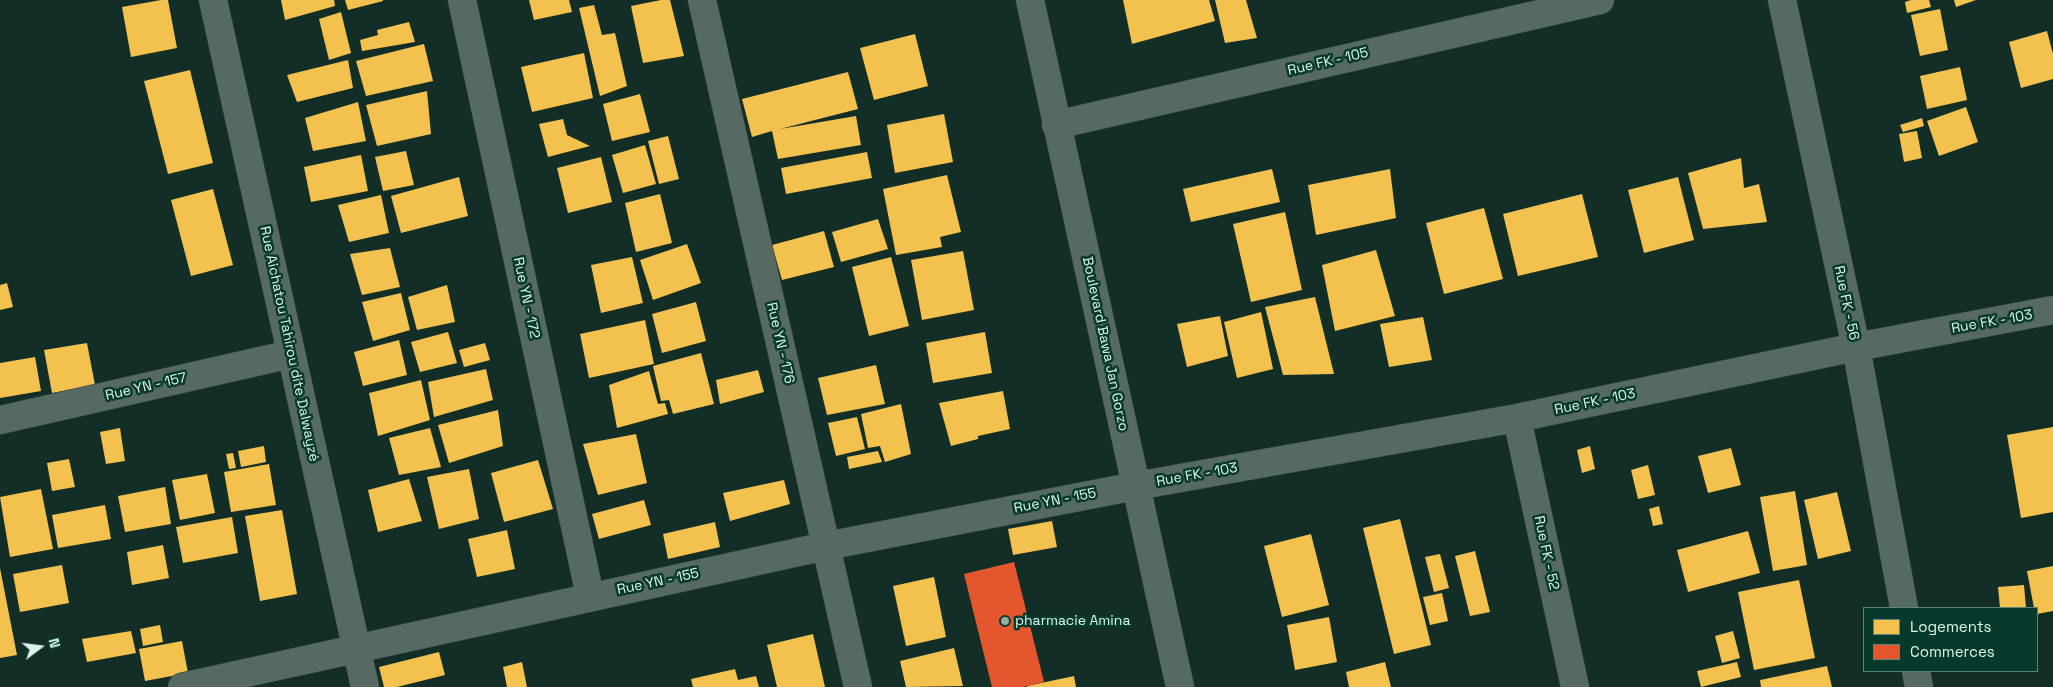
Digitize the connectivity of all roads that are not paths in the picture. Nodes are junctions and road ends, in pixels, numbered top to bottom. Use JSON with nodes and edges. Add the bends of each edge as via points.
{"nodes":[{"id":1,"x":213,"y":0,"type":"edge"},
{"id":2,"x":462,"y":0,"type":"edge"},
{"id":3,"x":702,"y":0,"type":"edge"},
{"id":4,"x":1030,"y":0,"type":"edge"},
{"id":5,"x":1600,"y":0,"type":"edge"},
{"id":6,"x":1782,"y":0,"type":"edge"},
{"id":7,"x":1056,"y":125,"type":"junction"},
{"id":8,"x":2053,"y":310,"type":"edge"},
{"id":9,"x":1856,"y":347,"type":"junction"},
{"id":10,"x":291,"y":354,"type":"junction"},
{"id":11,"x":1517,"y":418,"type":"junction"},
{"id":12,"x":0,"y":420,"type":"edge"},
{"id":13,"x":1136,"y":486,"type":"junction"},
{"id":14,"x":826,"y":546,"type":"junction"},
{"id":15,"x":590,"y":596,"type":"junction"},
{"id":16,"x":1904,"y":607,"type":"edge"},
{"id":17,"x":356,"y":648,"type":"junction"},
{"id":18,"x":1916,"y":672,"type":"edge"},
{"id":19,"x":182,"y":687,"type":"edge"},
{"id":20,"x":365,"y":687,"type":"edge"},
{"id":21,"x":858,"y":687,"type":"edge"},
{"id":22,"x":1180,"y":687,"type":"edge"},
{"id":23,"x":1575,"y":687,"type":"edge"},
{"id":24,"x":1919,"y":687,"type":"edge"}],
"edges":[{"from":1,"to":10,"type":"street","name":"Rue Aichatou Tahirou dite Dalwayzé"},
{"from":2,"to":15,"type":"street","name":"Rue YN - 172"},
{"from":3,"to":14,"type":"street","name":"Rue YN - 176"},
{"from":4,"to":7,"type":"street","name":"Boulevard Bawa Jan Gorzo"},
{"from":5,"to":7,"type":"street","name":"Rue FK - 105"},
{"from":6,"to":9,"type":"street","name":"Rue FK - 56"},
{"from":7,"to":13,"type":"street","name":"Boulevard Bawa Jan Gorzo"},
{"from":8,"to":9,"type":"street","name":"Rue FK - 103"},
{"from":9,"to":11,"type":"street","name":"Rue FK - 103"},
{"from":9,"to":16,"type":"street","name":"Rue FK - 56"},
{"from":10,"to":12,"type":"street","name":"Rue YN - 157"},
{"from":10,"to":17,"type":"street","name":"Rue Aichatou Tahirou dite Dalwayzé"},
{"from":11,"to":13,"type":"street","name":"Rue FK - 103"},
{"from":11,"to":23,"type":"street","name":"Rue FK - 52"},
{"from":13,"to":14,"type":"street","name":"Rue YN - 155"},
{"from":13,"to":22,"type":"street","name":"Boulevard Bawa Jan Gorzo"},
{"from":14,"to":15,"type":"street","name":"Rue YN - 155"},
{"from":14,"to":21,"type":"street","name":"Rue YN - 176"},
{"from":15,"to":17,"type":"street","name":"Rue YN - 155"},
{"from":17,"to":19,"type":"street","name":"Rue YN - 155"},
{"from":17,"to":20,"type":"street","name":"Rue Aichatou Tahirou dite Dalwayzé"},
{"from":18,"to":24,"type":"street"}]}
